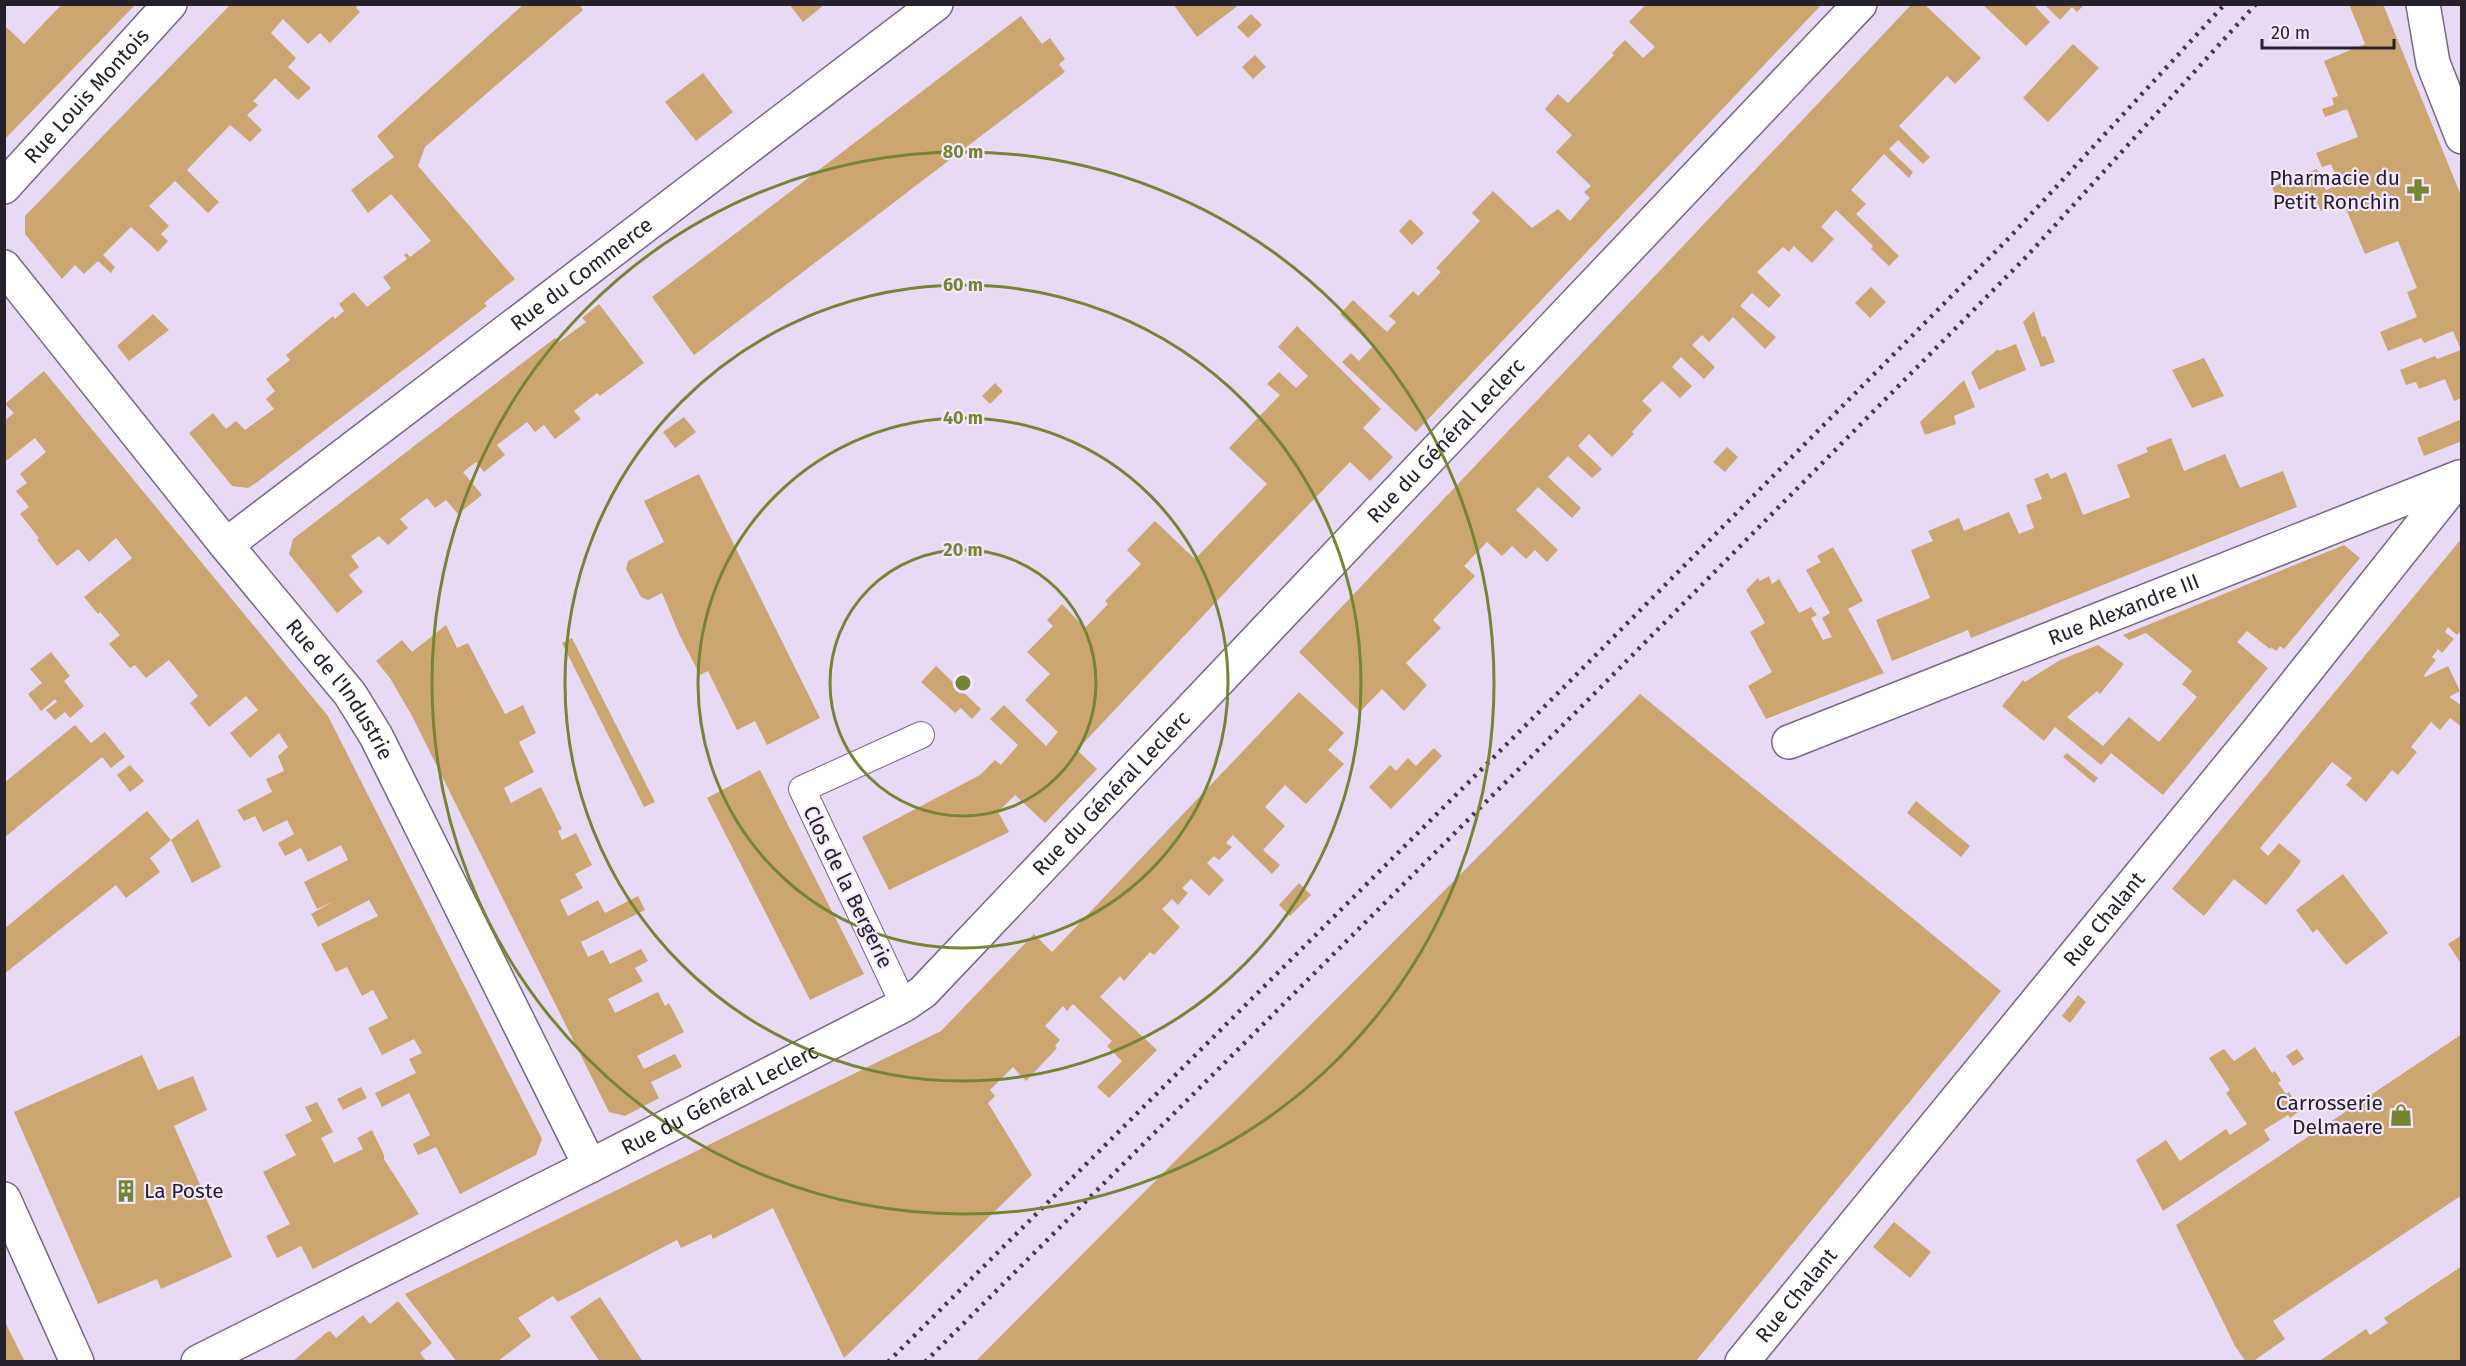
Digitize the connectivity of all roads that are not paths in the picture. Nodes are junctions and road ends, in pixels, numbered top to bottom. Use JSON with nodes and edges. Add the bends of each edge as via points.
{"nodes":[{"id":1,"x":170,"y":4,"type":"edge"},
{"id":2,"x":936,"y":4,"type":"edge"},
{"id":3,"x":1860,"y":4,"type":"edge"},
{"id":4,"x":2423,"y":4,"type":"edge"},
{"id":5,"x":2462,"y":137,"type":"edge"},
{"id":6,"x":4,"y":187,"type":"edge"},
{"id":7,"x":4,"y":267,"type":"edge"},
{"id":8,"x":2461,"y":476,"type":"edge"},
{"id":9,"x":226,"y":544,"type":"junction"},
{"id":10,"x":921,"y":735,"type":"dead end"},
{"id":11,"x":1789,"y":742,"type":"dead end"},
{"id":12,"x":904,"y":1005,"type":"junction"},
{"id":13,"x":590,"y":1166,"type":"junction"},
{"id":14,"x":4,"y":1199,"type":"edge"},
{"id":15,"x":77,"y":1362,"type":"edge"},
{"id":16,"x":198,"y":1362,"type":"edge"},
{"id":17,"x":1742,"y":1362,"type":"edge"}],
"edges":[{"from":1,"to":6,"type":"street","name":"Rue Louis Montois"},
{"from":2,"to":9,"type":"street","name":"Rue du Commerce"},
{"from":3,"to":12,"type":"street","name":"Rue du Général Leclerc","via":[[937,978]]},
{"from":4,"to":5,"type":"street","via":[[2433,63]]},
{"from":7,"to":9,"type":"street","name":"Rue de l'Industrie"},
{"from":8,"to":11,"type":"street","name":"Rue Alexandre III"},
{"from":8,"to":17,"type":"street","name":"Rue Chalant","via":[[2251,740]]},
{"from":9,"to":13,"type":"street","name":"Rue de l'Industrie","via":[[350,694],[376,736]]},
{"from":10,"to":12,"type":"lane","name":"Clos de la Bergerie","via":[[802,789]]},
{"from":12,"to":13,"type":"street","name":"Rue du Général Leclerc"},
{"from":13,"to":16,"type":"street","name":"Rue du Général Leclerc"},
{"from":14,"to":15,"type":"street"}]}
